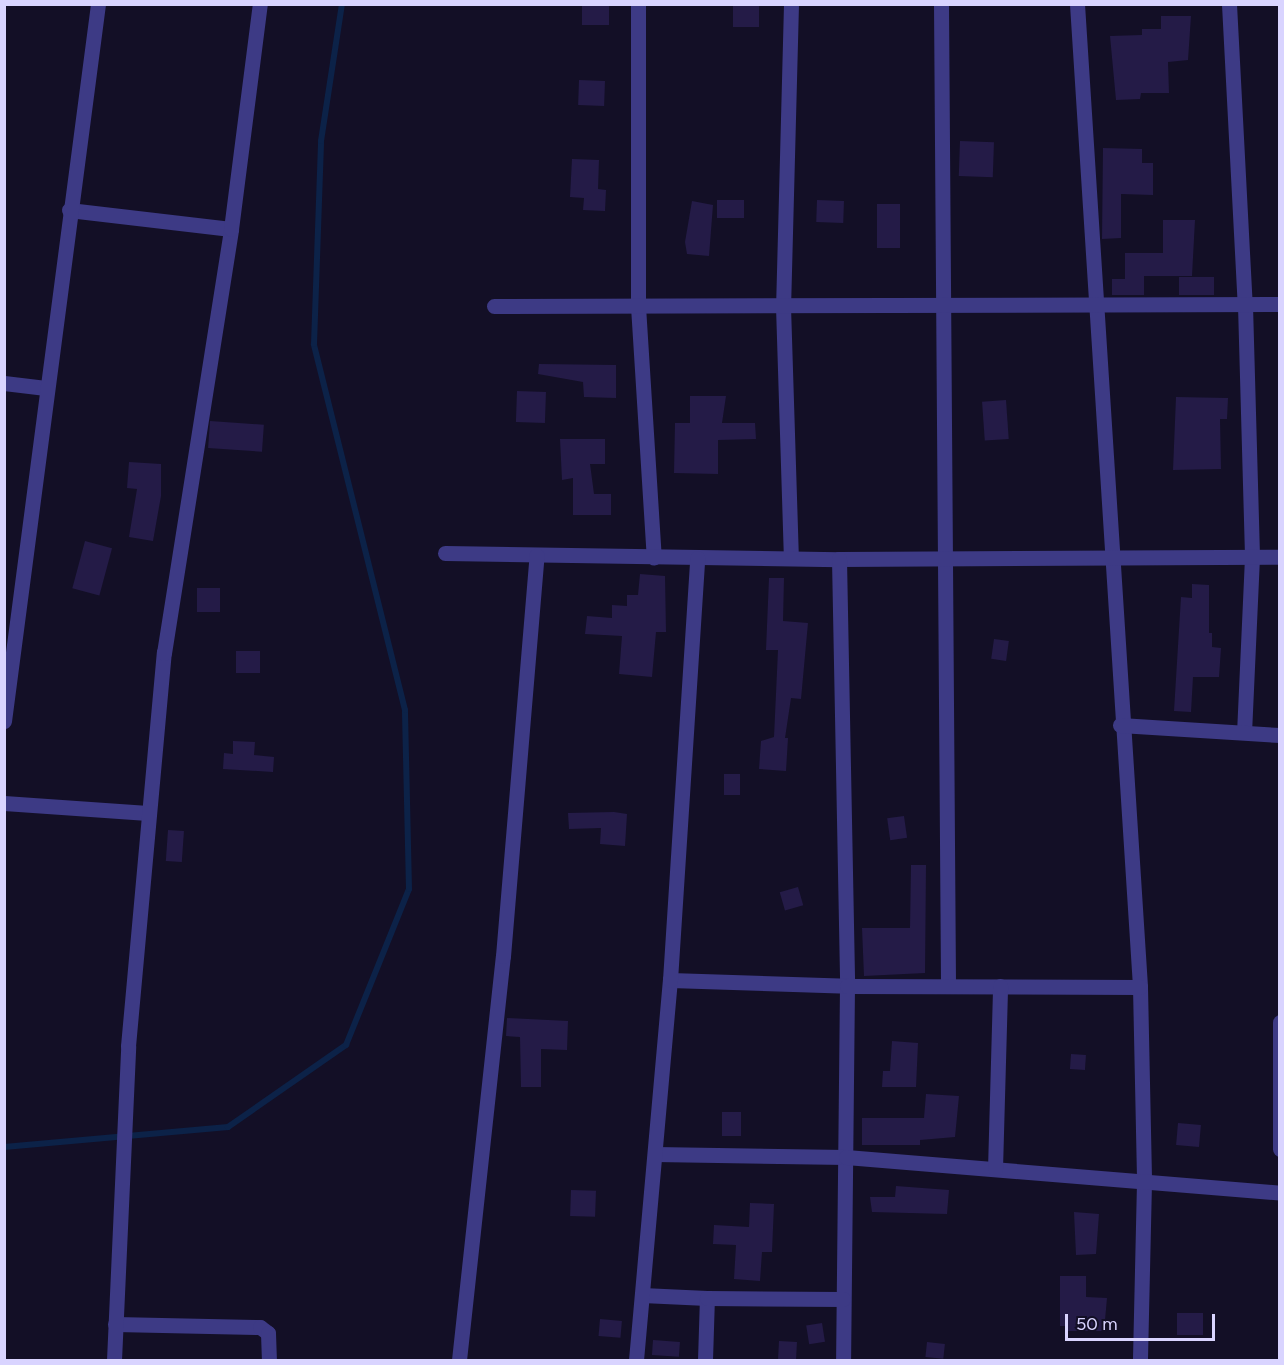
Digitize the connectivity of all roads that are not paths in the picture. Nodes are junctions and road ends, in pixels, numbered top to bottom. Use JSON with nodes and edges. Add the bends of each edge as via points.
{"nodes":[{"id":1,"x":98,"y":4,"type":"edge"},
{"id":2,"x":260,"y":4,"type":"edge"},
{"id":3,"x":638,"y":4,"type":"edge"},
{"id":4,"x":790,"y":4,"type":"edge"},
{"id":5,"x":940,"y":4,"type":"edge"},
{"id":6,"x":1077,"y":4,"type":"edge"},
{"id":7,"x":1229,"y":4,"type":"edge"},
{"id":8,"x":69,"y":210,"type":"junction"},
{"id":9,"x":231,"y":229,"type":"junction"},
{"id":10,"x":1280,"y":304,"type":"edge"},
{"id":11,"x":940,"y":305,"type":"junction"},
{"id":12,"x":1245,"y":305,"type":"junction"},
{"id":13,"x":494,"y":306,"type":"dead end"},
{"id":14,"x":638,"y":306,"type":"junction"},
{"id":15,"x":783,"y":306,"type":"junction"},
{"id":16,"x":1096,"y":306,"type":"junction"},
{"id":17,"x":4,"y":382,"type":"edge"},
{"id":18,"x":46,"y":388,"type":"junction"},
{"id":19,"x":445,"y":553,"type":"dead end"},
{"id":20,"x":537,"y":555,"type":"junction"},
{"id":21,"x":1280,"y":556,"type":"edge"},
{"id":22,"x":654,"y":557,"type":"junction"},
{"id":23,"x":791,"y":557,"type":"junction"},
{"id":24,"x":1110,"y":557,"type":"junction"},
{"id":25,"x":1252,"y":557,"type":"junction"},
{"id":26,"x":696,"y":558,"type":"junction"},
{"id":27,"x":839,"y":559,"type":"junction"},
{"id":28,"x":946,"y":559,"type":"junction"},
{"id":29,"x":4,"y":721,"type":"edge"},
{"id":30,"x":1120,"y":725,"type":"junction"},
{"id":31,"x":1244,"y":731,"type":"junction"},
{"id":32,"x":1280,"y":735,"type":"edge"},
{"id":33,"x":4,"y":803,"type":"edge"},
{"id":34,"x":148,"y":813,"type":"junction"},
{"id":35,"x":670,"y":980,"type":"junction"},
{"id":36,"x":948,"y":985,"type":"junction"},
{"id":37,"x":848,"y":986,"type":"junction"},
{"id":38,"x":1000,"y":986,"type":"junction"},
{"id":39,"x":1140,"y":987,"type":"junction"},
{"id":40,"x":1280,"y":1022,"type":"edge"},
{"id":41,"x":1280,"y":1149,"type":"edge"},
{"id":42,"x":655,"y":1154,"type":"junction"},
{"id":43,"x":846,"y":1157,"type":"junction"},
{"id":44,"x":995,"y":1169,"type":"junction"},
{"id":45,"x":1144,"y":1182,"type":"junction"},
{"id":46,"x":1280,"y":1192,"type":"edge"},
{"id":47,"x":642,"y":1295,"type":"junction"},
{"id":48,"x":707,"y":1298,"type":"junction"},
{"id":49,"x":843,"y":1299,"type":"junction"},
{"id":50,"x":115,"y":1324,"type":"junction"},
{"id":51,"x":114,"y":1360,"type":"edge"},
{"id":52,"x":269,"y":1360,"type":"edge"},
{"id":53,"x":459,"y":1360,"type":"edge"},
{"id":54,"x":636,"y":1360,"type":"edge"},
{"id":55,"x":705,"y":1360,"type":"edge"},
{"id":56,"x":843,"y":1360,"type":"edge"},
{"id":57,"x":1140,"y":1360,"type":"edge"}],
"edges":[{"from":1,"to":8,"type":"street"},
{"from":2,"to":9,"type":"street"},
{"from":3,"to":14,"type":"street"},
{"from":4,"to":15,"type":"street"},
{"from":5,"to":11,"type":"street"},
{"from":6,"to":16,"type":"street"},
{"from":7,"to":12,"type":"street"},
{"from":8,"to":9,"type":"street"},
{"from":8,"to":18,"type":"street"},
{"from":9,"to":34,"type":"street","via":[[164,654]]},
{"from":10,"to":12,"type":"street"},
{"from":11,"to":15,"type":"street"},
{"from":11,"to":16,"type":"street"},
{"from":11,"to":28,"type":"street"},
{"from":12,"to":16,"type":"street"},
{"from":12,"to":25,"type":"street"},
{"from":13,"to":14,"type":"street"},
{"from":14,"to":15,"type":"street"},
{"from":14,"to":22,"type":"street"},
{"from":15,"to":23,"type":"street"},
{"from":16,"to":24,"type":"street"},
{"from":17,"to":18,"type":"street"},
{"from":18,"to":29,"type":"street"},
{"from":19,"to":20,"type":"street"},
{"from":20,"to":22,"type":"street"},
{"from":20,"to":53,"type":"street","via":[[503,956]]},
{"from":21,"to":25,"type":"street"},
{"from":22,"to":26,"type":"street"},
{"from":23,"to":26,"type":"street"},
{"from":23,"to":27,"type":"street"},
{"from":24,"to":25,"type":"street"},
{"from":24,"to":28,"type":"street"},
{"from":24,"to":30,"type":"street"},
{"from":25,"to":31,"type":"street"},
{"from":26,"to":35,"type":"street"},
{"from":27,"to":28,"type":"street"},
{"from":27,"to":37,"type":"street"},
{"from":28,"to":36,"type":"street"},
{"from":30,"to":31,"type":"street"},
{"from":30,"to":39,"type":"street","via":[[1130,804]]},
{"from":31,"to":32,"type":"street"},
{"from":33,"to":34,"type":"street"},
{"from":34,"to":50,"type":"street","via":[[128,1046]]},
{"from":35,"to":37,"type":"street"},
{"from":35,"to":42,"type":"street"},
{"from":36,"to":37,"type":"street"},
{"from":36,"to":38,"type":"street"},
{"from":37,"to":43,"type":"street"},
{"from":38,"to":39,"type":"street"},
{"from":38,"to":44,"type":"street"},
{"from":39,"to":45,"type":"street"},
{"from":40,"to":41,"type":"street"},
{"from":42,"to":43,"type":"street"},
{"from":42,"to":47,"type":"street"},
{"from":43,"to":44,"type":"street"},
{"from":43,"to":49,"type":"street"},
{"from":44,"to":45,"type":"street"},
{"from":45,"to":46,"type":"street"},
{"from":45,"to":57,"type":"street"},
{"from":47,"to":48,"type":"street"},
{"from":47,"to":54,"type":"street"},
{"from":48,"to":49,"type":"street"},
{"from":48,"to":55,"type":"street"},
{"from":49,"to":56,"type":"street"},
{"from":50,"to":51,"type":"street"},
{"from":50,"to":52,"type":"street","via":[[260,1327],[268,1333]]}]}
